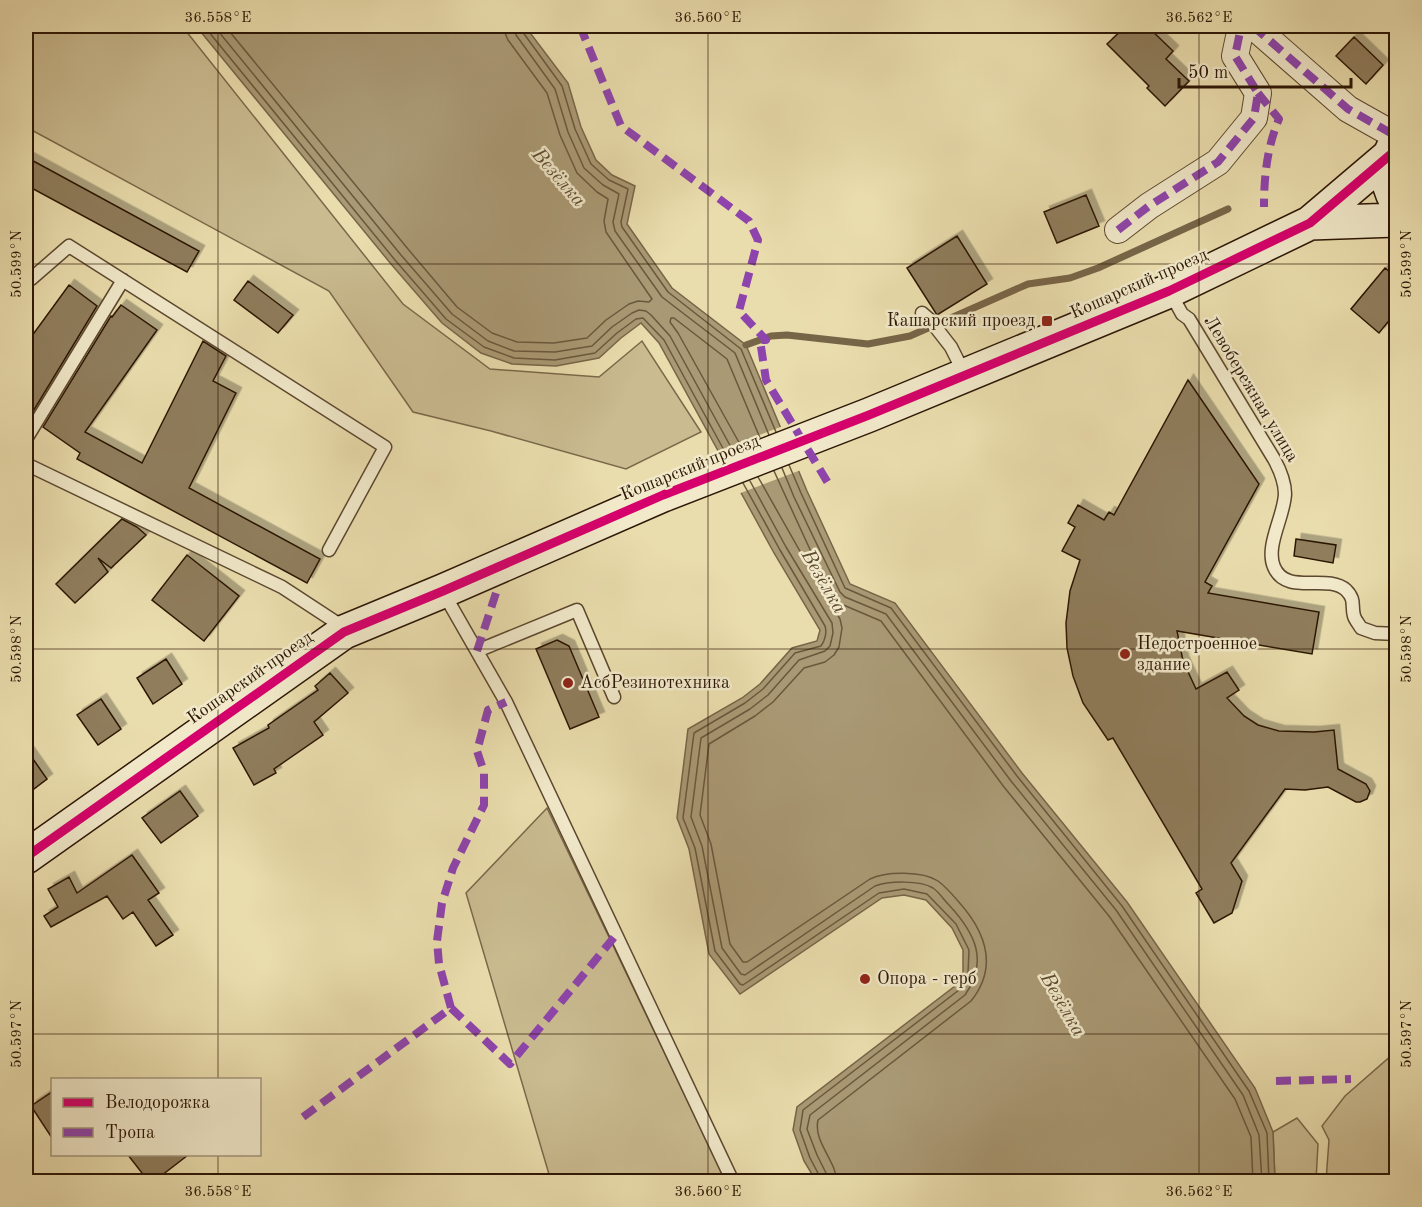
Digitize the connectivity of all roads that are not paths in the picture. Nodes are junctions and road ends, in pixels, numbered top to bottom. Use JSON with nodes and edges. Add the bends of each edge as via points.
{"nodes":[{"id":1,"x":1248,"y":26,"type":"edge"},
{"id":2,"x":1253,"y":26,"type":"edge"},
{"id":3,"x":1394,"y":145,"type":"edge"},
{"id":4,"x":1396,"y":201,"type":"edge"},
{"id":5,"x":1396,"y":220,"type":"edge"},
{"id":6,"x":1310,"y":223,"type":"junction"},
{"id":7,"x":1118,"y":230,"type":"dead end"},
{"id":8,"x":26,"y":276,"type":"edge"},
{"id":9,"x":123,"y":280,"type":"junction"},
{"id":10,"x":1169,"y":291,"type":"junction"},
{"id":11,"x":926,"y":317,"type":"dead end"},
{"id":12,"x":958,"y":362,"type":"junction"},
{"id":13,"x":26,"y":439,"type":"edge"},
{"id":14,"x":26,"y":464,"type":"edge"},
{"id":15,"x":329,"y":550,"type":"dead end"},
{"id":16,"x":443,"y":591,"type":"junction"},
{"id":17,"x":344,"y":632,"type":"junction"},
{"id":18,"x":1396,"y":634,"type":"edge"},
{"id":19,"x":477,"y":651,"type":"junction"},
{"id":20,"x":614,"y":697,"type":"dead end"},
{"id":21,"x":26,"y":857,"type":"edge"},
{"id":22,"x":733,"y":1182,"type":"edge"}],
"edges":[{"from":1,"to":7,"type":"street","via":[[1240,32],[1235,57],[1258,93],[1254,118],[1218,162]]},
{"from":2,"to":3,"type":"street"},
{"from":3,"to":4,"type":"street","via":[[1387,170]]},
{"from":3,"to":6,"type":"street","name":"Кошарский проезд"},
{"from":5,"to":6,"type":"street","name":"Кошарский проезд"},
{"from":6,"to":10,"type":"street","name":"Кошарский проезд"},
{"from":8,"to":9,"type":"lane","via":[[31,279],[69,246]]},
{"from":9,"to":13,"type":"lane"},
{"from":9,"to":15,"type":"lane","via":[[385,447]]},
{"from":10,"to":12,"type":"street","name":"Кошарский проезд"},
{"from":10,"to":18,"type":"lane","name":"Левобережная улица","via":[[1282,476],[1285,494],[1271,551],[1274,568],[1282,578],[1297,583],[1329,583],[1345,589],[1353,600],[1354,616],[1361,628]]},
{"from":11,"to":12,"type":"lane"},
{"from":12,"to":16,"type":"street","name":"Кошарский проезд","via":[[869,416],[663,495]]},
{"from":14,"to":17,"type":"lane","via":[[282,587],[338,623]]},
{"from":16,"to":17,"type":"street","name":"Кошарский проезд"},
{"from":16,"to":19,"type":"lane"},
{"from":17,"to":21,"type":"street","name":"Кошарский проезд"},
{"from":19,"to":20,"type":"lane","via":[[577,610]]},
{"from":19,"to":22,"type":"lane","via":[[506,702]]}]}
